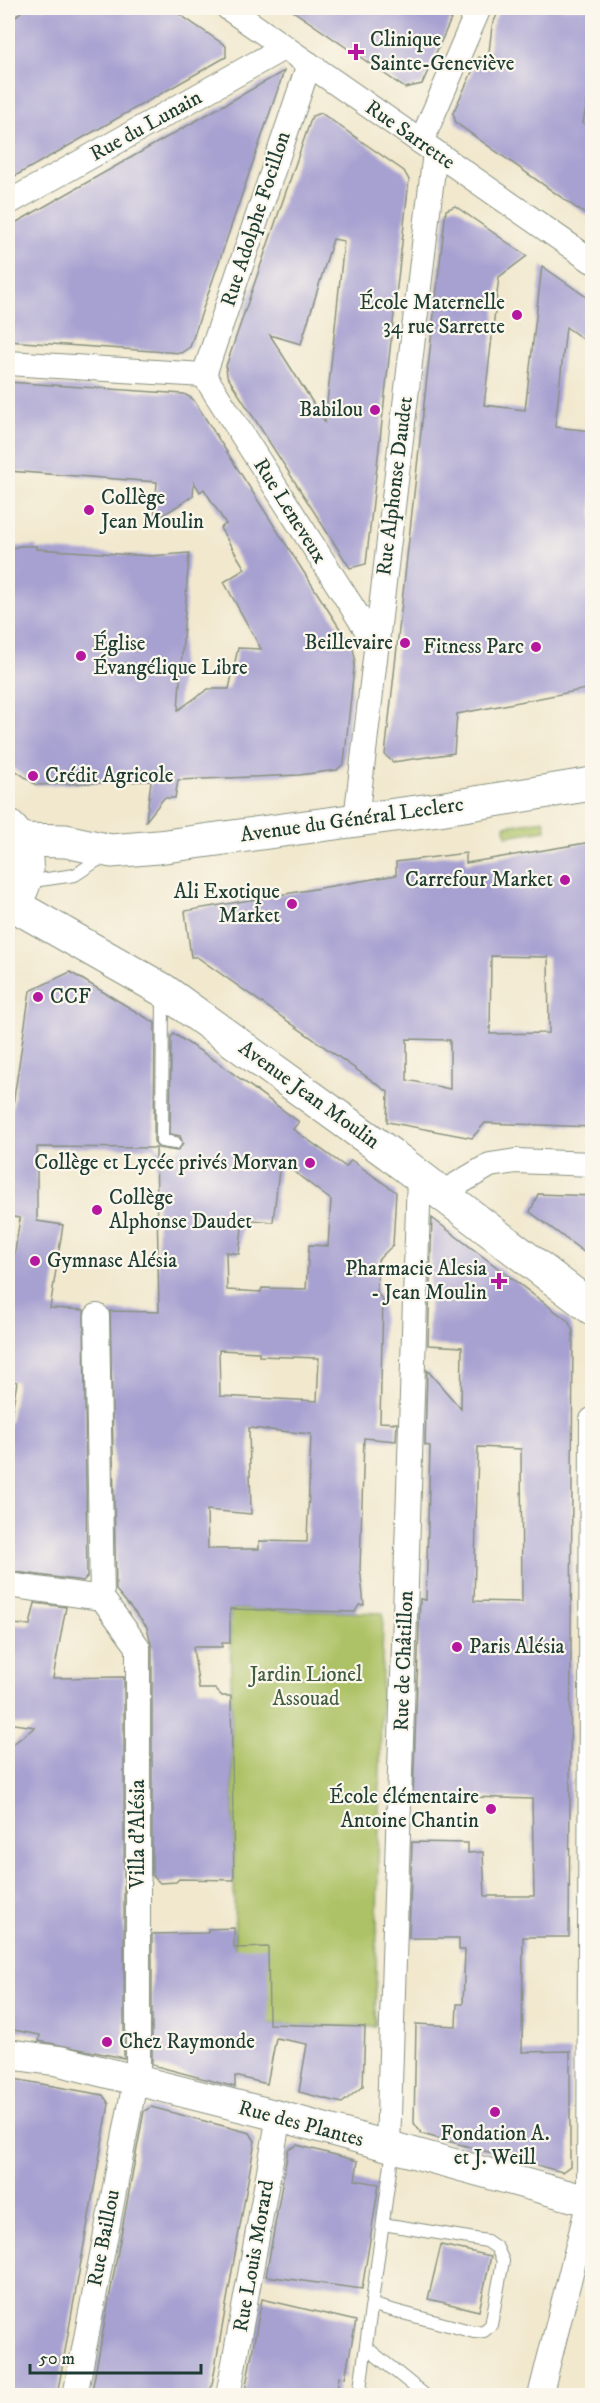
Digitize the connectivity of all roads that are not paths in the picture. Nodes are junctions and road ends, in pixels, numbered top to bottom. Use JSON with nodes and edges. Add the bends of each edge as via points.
{"nodes":[{"id":1,"x":228,"y":8,"type":"edge"},
{"id":2,"x":479,"y":8,"type":"edge"},
{"id":3,"x":285,"y":47,"type":"junction"},
{"id":4,"x":309,"y":64,"type":"junction"},
{"id":5,"x":428,"y":147,"type":"junction"},
{"id":6,"x":8,"y":203,"type":"edge"},
{"id":7,"x":592,"y":261,"type":"edge"},
{"id":8,"x":8,"y":363,"type":"edge"},
{"id":9,"x":204,"y":375,"type":"junction"},
{"id":10,"x":377,"y":646,"type":"junction"},
{"id":11,"x":592,"y":784,"type":"edge"},
{"id":12,"x":356,"y":819,"type":"junction"},
{"id":13,"x":13,"y":833,"type":"edge"},
{"id":14,"x":111,"y":851,"type":"junction"},
{"id":15,"x":15,"y":898,"type":"edge"},
{"id":16,"x":163,"y":990,"type":"junction"},
{"id":17,"x":175,"y":1143,"type":"dead end"},
{"id":18,"x":592,"y":1164,"type":"edge"},
{"id":19,"x":430,"y":1184,"type":"junction"},
{"id":20,"x":592,"y":1308,"type":"edge"},
{"id":21,"x":97,"y":1316,"type":"dead end"},
{"id":22,"x":592,"y":1420,"type":"edge"},
{"id":23,"x":8,"y":1585,"type":"edge"},
{"id":24,"x":102,"y":1598,"type":"junction"},
{"id":25,"x":591,"y":1947,"type":"edge"},
{"id":26,"x":8,"y":2054,"type":"edge"},
{"id":27,"x":135,"y":2081,"type":"junction"},
{"id":28,"x":279,"y":2116,"type":"junction"},
{"id":29,"x":391,"y":2148,"type":"junction"},
{"id":30,"x":591,"y":2202,"type":"edge"},
{"id":31,"x":383,"y":2224,"type":"junction"},
{"id":32,"x":373,"y":2305,"type":"junction"},
{"id":33,"x":368,"y":2348,"type":"junction"},
{"id":34,"x":75,"y":2396,"type":"edge"},
{"id":35,"x":228,"y":2396,"type":"edge"},
{"id":36,"x":359,"y":2396,"type":"edge"},
{"id":37,"x":426,"y":2396,"type":"edge"},
{"id":38,"x":540,"y":2396,"type":"edge"}],
"edges":[{"from":1,"to":3,"type":"street","name":"Rue Sarrette"},
{"from":2,"to":5,"type":"street","name":"Rue Alphonse Daudet"},
{"from":3,"to":4,"type":"street","name":"Rue Sarrette"},
{"from":3,"to":6,"type":"street","name":"Rue du Lunain"},
{"from":4,"to":5,"type":"street","name":"Rue Sarrette"},
{"from":4,"to":9,"type":"street","name":"Rue Adolphe Focillon"},
{"from":5,"to":7,"type":"street","name":"Rue Sarrette"},
{"from":5,"to":10,"type":"street","name":"Rue Alphonse Daudet"},
{"from":8,"to":9,"type":"street"},
{"from":9,"to":10,"type":"street","name":"Rue Leneveux"},
{"from":10,"to":12,"type":"street","name":"Rue Alphonse Daudet"},
{"from":11,"to":12,"type":"main road","name":"Avenue du Général Leclerc"},
{"from":12,"to":14,"type":"main road","name":"Avenue du Général Leclerc"},
{"from":13,"to":14,"type":"main road","name":"Avenue du Général Leclerc"},
{"from":13,"to":15,"type":"main road","via":[[27,866]]},
{"from":14,"to":15,"type":"lane","name":"Avenue du Général Leclerc","via":[[75,875]]},
{"from":15,"to":16,"type":"main road","name":"Avenue Jean Moulin"},
{"from":16,"to":17,"type":"lane","via":[[162,1140]]},
{"from":16,"to":19,"type":"main road","name":"Avenue Jean Moulin"},
{"from":18,"to":19,"type":"street","via":[[516,1161]]},
{"from":19,"to":20,"type":"main road","name":"Avenue Jean Moulin"},
{"from":19,"to":29,"type":"street","name":"Rue de Châtillon"},
{"from":21,"to":24,"type":"street"},
{"from":22,"to":25,"type":"street"},
{"from":23,"to":24,"type":"street"},
{"from":24,"to":27,"type":"street","name":"Villa d'Alésia","via":[[138,1647]]},
{"from":25,"to":30,"type":"street"},
{"from":26,"to":27,"type":"street","name":"Rue des Plantes","via":[[60,2061]]},
{"from":27,"to":28,"type":"street","name":"Rue des Plantes"},
{"from":27,"to":34,"type":"street","name":"Rue Baillou"},
{"from":28,"to":29,"type":"street","name":"Rue des Plantes"},
{"from":28,"to":35,"type":"street","name":"Rue Louis Morard"},
{"from":29,"to":30,"type":"street","name":"Rue des Plantes"},
{"from":29,"to":31,"type":"lane"},
{"from":30,"to":38,"type":"street"},
{"from":31,"to":32,"type":"lane"},
{"from":31,"to":32,"type":"lane","via":[[487,2241],[497,2248],[503,2261],[491,2325],[484,2331],[474,2332]]},
{"from":32,"to":33,"type":"lane"},
{"from":33,"to":36,"type":"lane"},
{"from":33,"to":37,"type":"lane"}]}
